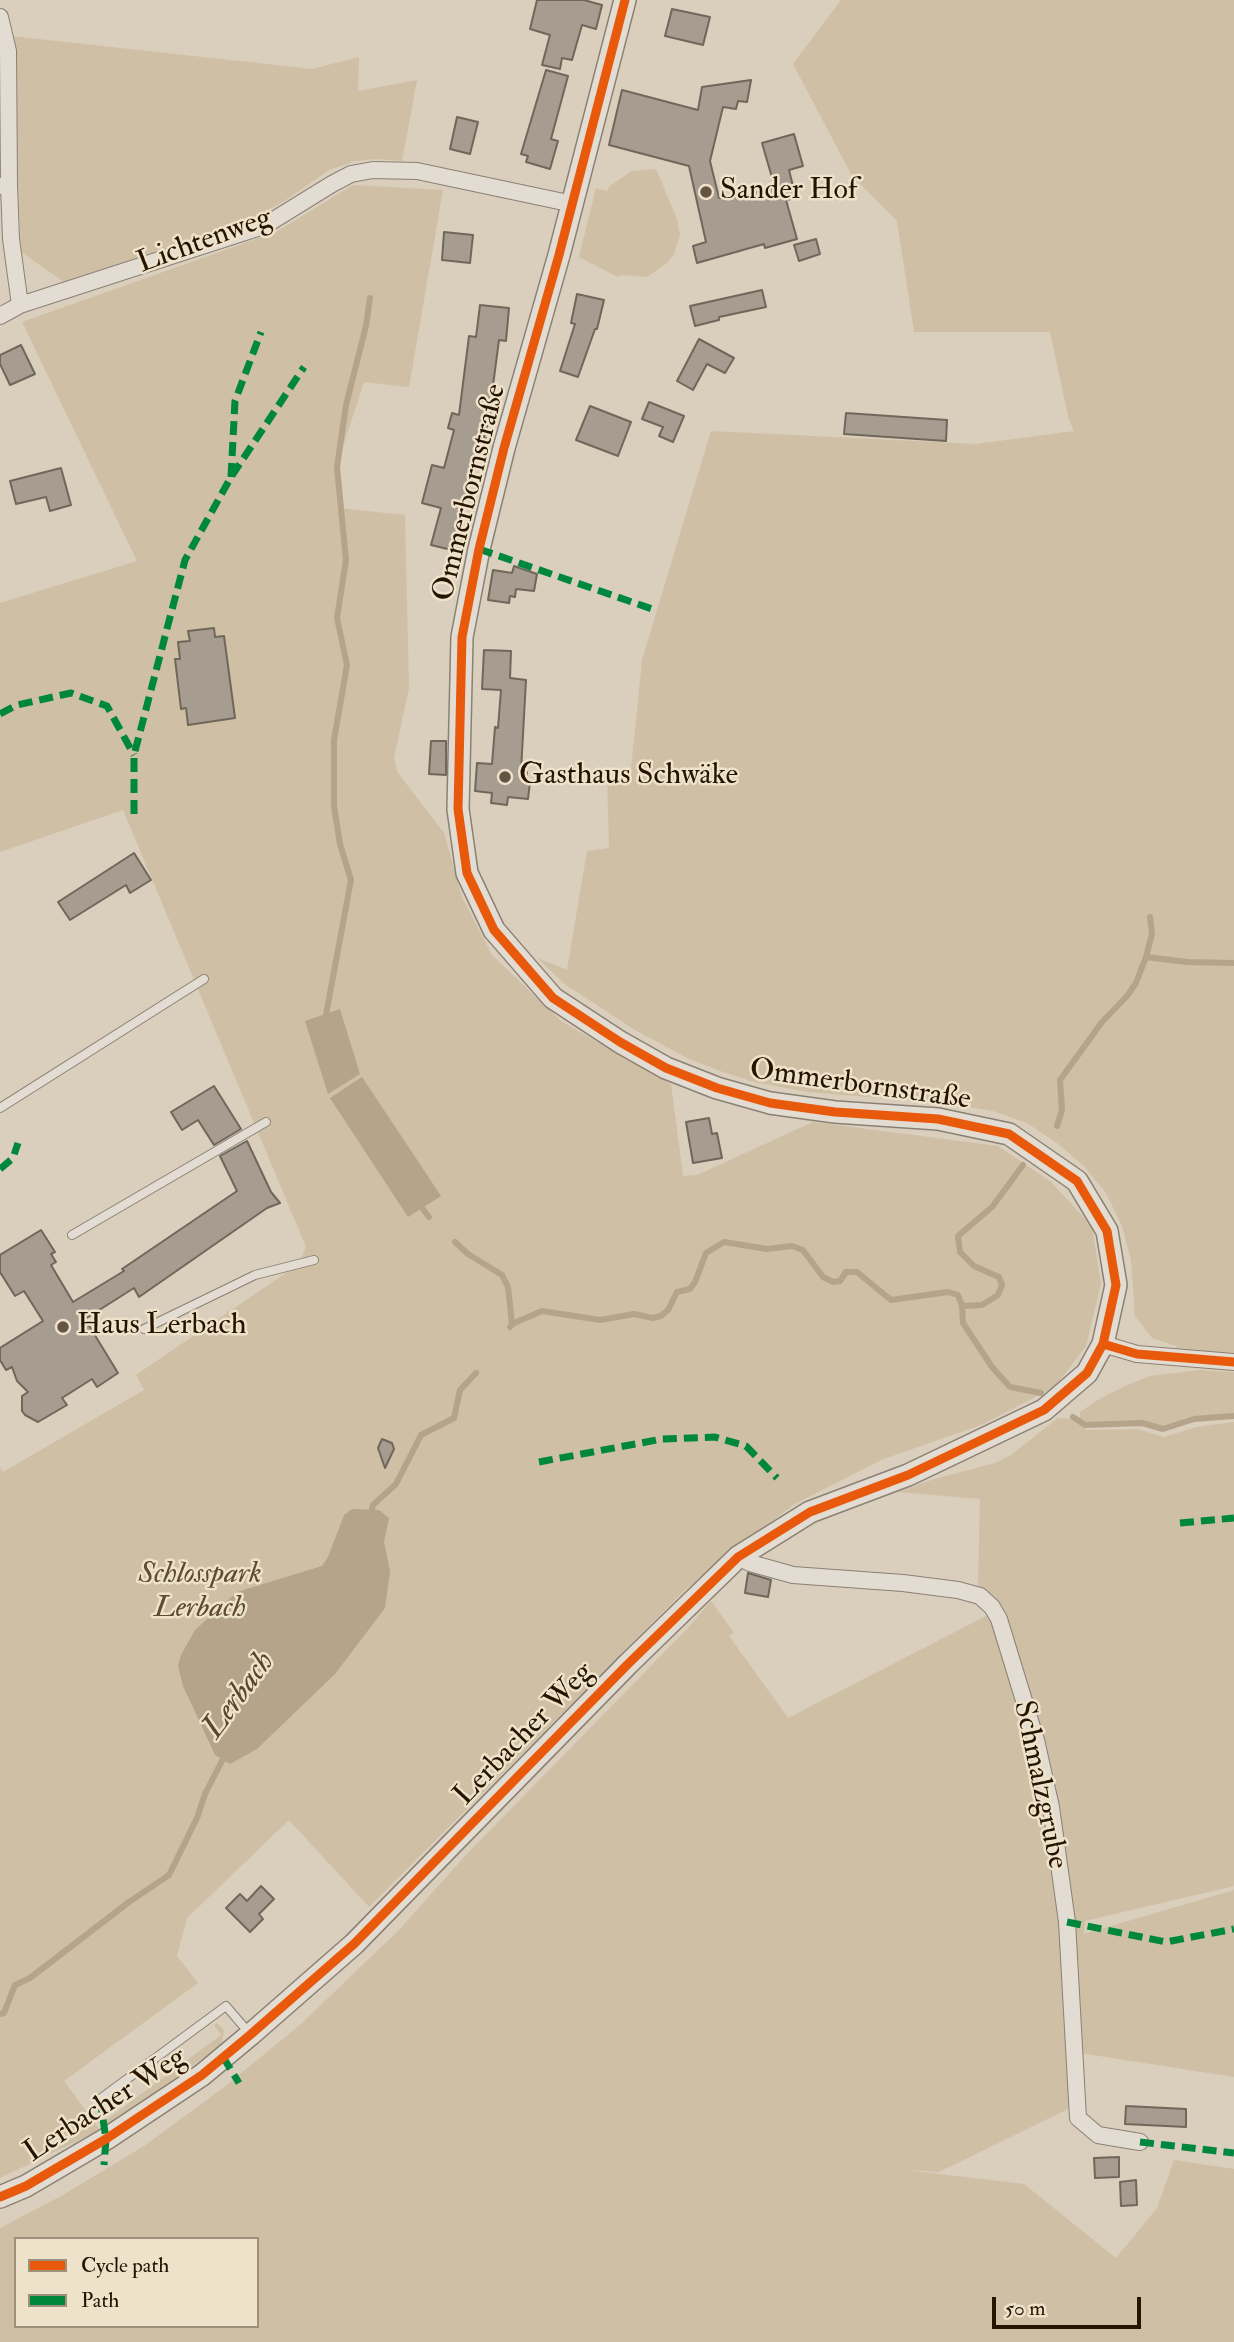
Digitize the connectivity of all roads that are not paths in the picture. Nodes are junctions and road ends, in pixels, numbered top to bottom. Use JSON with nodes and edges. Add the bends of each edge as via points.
{"nodes":[{"id":1,"x":625,"y":0,"type":"edge"},
{"id":2,"x":0,"y":20,"type":"edge"},
{"id":3,"x":5,"y":185,"type":"edge"},
{"id":4,"x":573,"y":204,"type":"junction"},
{"id":5,"x":20,"y":305,"type":"junction"},
{"id":6,"x":0,"y":316,"type":"edge"},
{"id":7,"x":204,"y":979,"type":"dead end"},
{"id":8,"x":0,"y":1108,"type":"edge"},
{"id":9,"x":266,"y":1122,"type":"dead end"},
{"id":10,"x":72,"y":1235,"type":"dead end"},
{"id":11,"x":314,"y":1260,"type":"dead end"},
{"id":12,"x":144,"y":1329,"type":"dead end"},
{"id":13,"x":1103,"y":1344,"type":"junction"},
{"id":14,"x":1234,"y":1362,"type":"edge"},
{"id":15,"x":738,"y":1556,"type":"junction"},
{"id":16,"x":250,"y":2035,"type":"junction"},
{"id":17,"x":100,"y":2099,"type":"dead end"},
{"id":18,"x":1140,"y":2142,"type":"dead end"},
{"id":19,"x":0,"y":2197,"type":"edge"}],
"edges":[{"from":1,"to":4,"type":"street","name":"Ommerbornstraße"},
{"from":2,"to":3,"type":"street","via":[[8,51]]},
{"from":3,"to":5,"type":"street"},
{"from":4,"to":5,"type":"street","name":"Lichtenweg","via":[[417,171],[351,174],[264,226]]},
{"from":4,"to":13,"type":"street","name":"Ommerbornstraße","via":[[504,449],[462,637],[458,809],[467,873],[494,930],[553,998],[666,1068],[770,1103],[938,1119],[1009,1134],[1077,1181],[1107,1231],[1116,1285]]},
{"from":5,"to":6,"type":"street","name":"Lichtenweg"},
{"from":7,"to":8,"type":"lane"},
{"from":9,"to":10,"type":"lane"},
{"from":11,"to":12,"type":"lane","via":[[255,1275]]},
{"from":13,"to":14,"type":"street","via":[[1137,1354]]},
{"from":13,"to":15,"type":"street","name":"Lerbacher Weg","via":[[1087,1373],[1044,1410],[908,1475],[810,1512]]},
{"from":15,"to":16,"type":"street","name":"Lerbacher Weg","via":[[354,1944]]},
{"from":15,"to":18,"type":"street","name":"Schmalzgrube","via":[[793,1576],[958,1590],[980,1596],[992,1607],[1036,1740],[1051,1807],[1067,1922],[1078,2118],[1098,2135]]},
{"from":16,"to":17,"type":"lane","via":[[226,2006]]},
{"from":16,"to":19,"type":"street","name":"Lerbacher Weg","via":[[202,2075],[106,2139]]}]}
